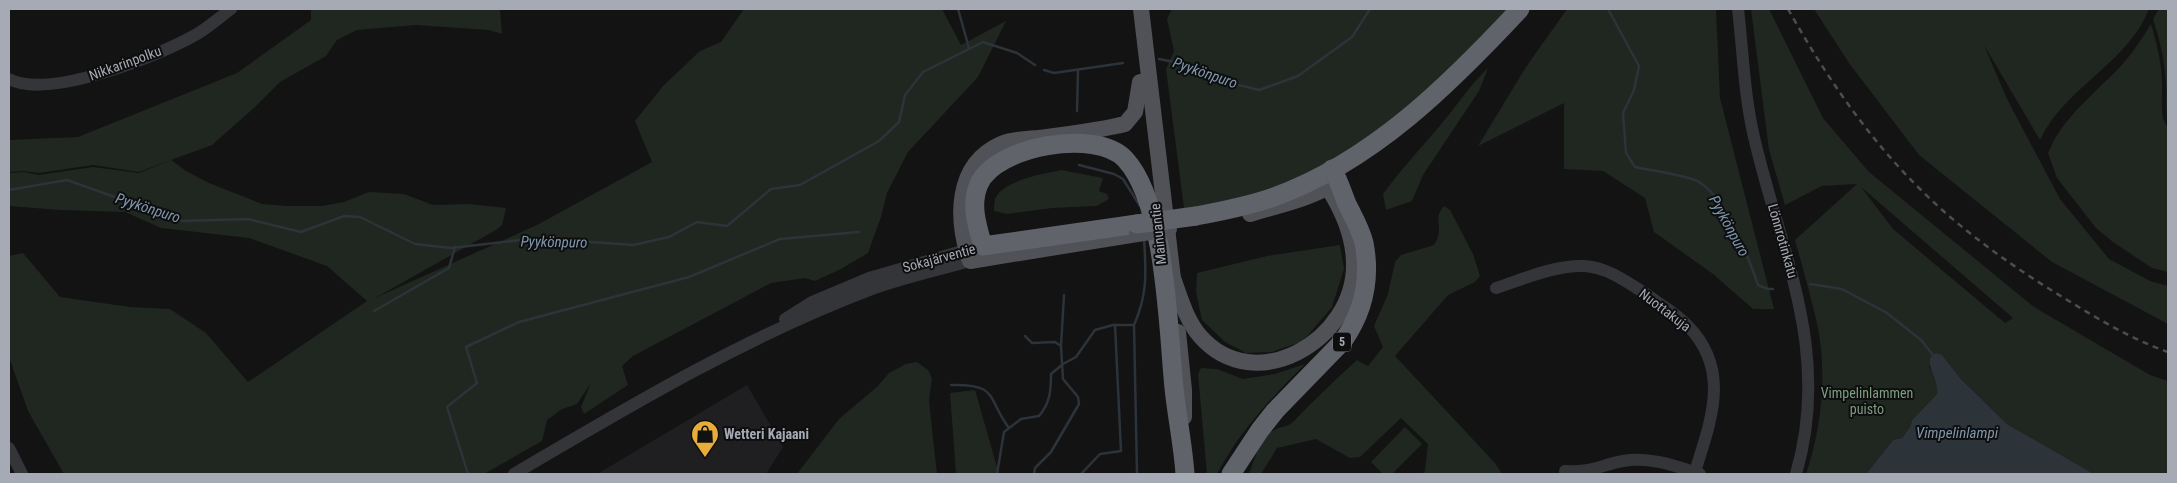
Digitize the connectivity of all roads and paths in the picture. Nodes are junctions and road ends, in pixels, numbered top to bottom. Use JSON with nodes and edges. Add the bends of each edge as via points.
{"nodes":[{"id":1,"x":231,"y":9,"type":"edge"},
{"id":2,"x":1134,"y":9,"type":"edge"},
{"id":3,"x":1141,"y":9,"type":"edge"},
{"id":4,"x":1520,"y":9,"type":"edge"},
{"id":5,"x":1738,"y":9,"type":"edge"},
{"id":6,"x":9,"y":79,"type":"edge"},
{"id":7,"x":1140,"y":82,"type":"junction"},
{"id":8,"x":1330,"y":178,"type":"junction"},
{"id":9,"x":1160,"y":244,"type":"junction"},
{"id":10,"x":975,"y":254,"type":"junction"},
{"id":11,"x":1173,"y":278,"type":"junction"},
{"id":12,"x":1496,"y":288,"type":"dead end"},
{"id":13,"x":9,"y":448,"type":"edge"},
{"id":14,"x":1185,"y":467,"type":"edge"},
{"id":15,"x":1565,"y":471,"type":"dead end"},
{"id":16,"x":1697,"y":473,"type":"edge"},
{"id":17,"x":22,"y":474,"type":"edge"},
{"id":18,"x":514,"y":474,"type":"edge"},
{"id":19,"x":1231,"y":474,"type":"edge"},
{"id":20,"x":1796,"y":474,"type":"edge"}],
"edges":[{"from":1,"to":6,"type":"street","name":"Nikkarinpolku","via":[[178,44],[108,71],[38,84],[22,84]]},
{"from":2,"to":7,"type":"main road","name":"Mainuantie"},
{"from":3,"to":11,"type":"main road","name":"Mainuantie"},
{"from":4,"to":8,"type":"highway","name":"Sokajärventie","via":[[1412,115]]},
{"from":5,"to":20,"type":"street","name":"Lönnrotinkatu","via":[[1750,121],[1793,276],[1806,344],[1808,403]]},
{"from":7,"to":9,"type":"main road","name":"Mainuantie"},
{"from":7,"to":10,"type":"main road","via":[[1134,112],[1125,124],[1001,144],[980,159],[965,182],[960,203]]},
{"from":8,"to":10,"type":"highway","name":"Sokajärventie","bridge":true,"via":[[1196,221]]},
{"from":8,"to":11,"type":"main road","via":[[1349,236],[1354,265],[1352,281],[1344,307],[1330,329],[1301,352],[1263,363],[1240,361],[1218,352],[1193,326]]},
{"from":8,"to":19,"type":"highway","number":"5","via":[[1364,242],[1366,294],[1344,341],[1275,411]]},
{"from":9,"to":10,"type":"highway","via":[[1143,190],[1124,158],[1111,149],[1081,144],[1026,151],[992,167],[979,184],[974,206],[978,229]]},
{"from":9,"to":14,"type":"highway","name":"Mainuantie"},
{"from":10,"to":18,"type":"street","name":"Sokajärventie","via":[[870,278],[812,302],[757,337],[678,378]]},
{"from":11,"to":14,"type":"main road","name":"Mainuantie","via":[[1184,390]]},
{"from":12,"to":16,"type":"street","name":"Nuottakuja","via":[[1570,267],[1599,268],[1640,290],[1689,326],[1708,354],[1714,381],[1715,404]]},
{"from":13,"to":17,"type":"street"},
{"from":15,"to":16,"type":"street","via":[[1580,472],[1635,460],[1661,462]]}]}
